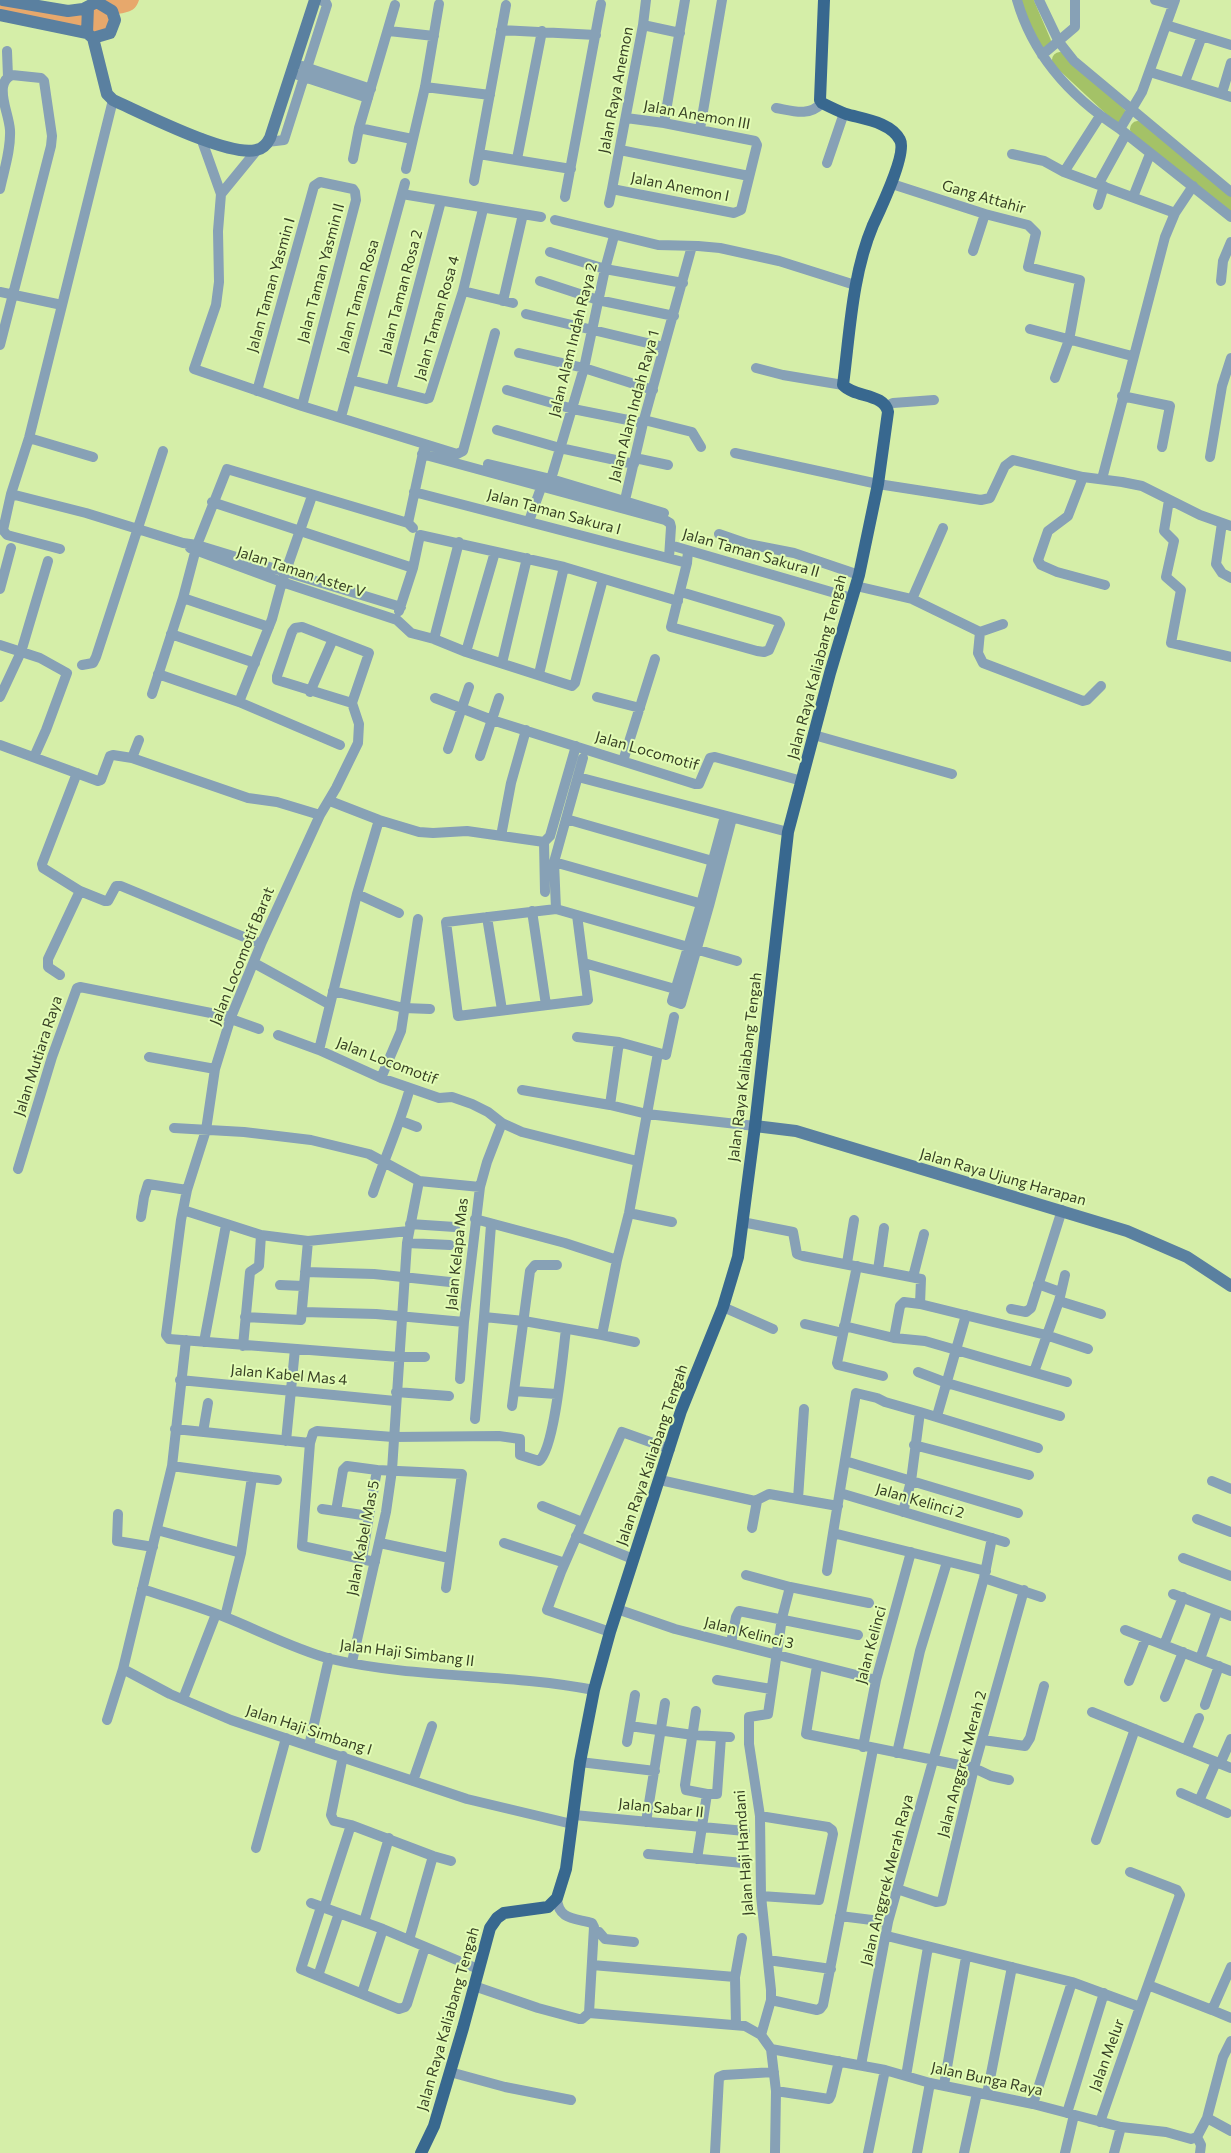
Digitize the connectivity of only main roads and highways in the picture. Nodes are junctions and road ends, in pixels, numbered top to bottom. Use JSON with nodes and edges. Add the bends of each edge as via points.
{"nodes":[{"id":1,"x":824,"y":0,"type":"edge"},
{"id":2,"x":421,"y":2153,"type":"edge"}],
"edges":[{"from":1,"to":2,"type":"main road","name":"Jalan Raya Kaliabang Tengah","via":[[819,98],[822,103],[844,113],[880,124],[894,132],[902,147],[892,184],[866,242],[855,285],[843,385],[851,391],[880,400],[888,412],[878,484],[855,587],[788,832],[738,1257],[723,1307],[682,1412],[610,1632],[594,1690],[580,1762],[566,1869],[557,1898],[548,1907],[504,1913],[490,1928],[434,2126]]}]}
